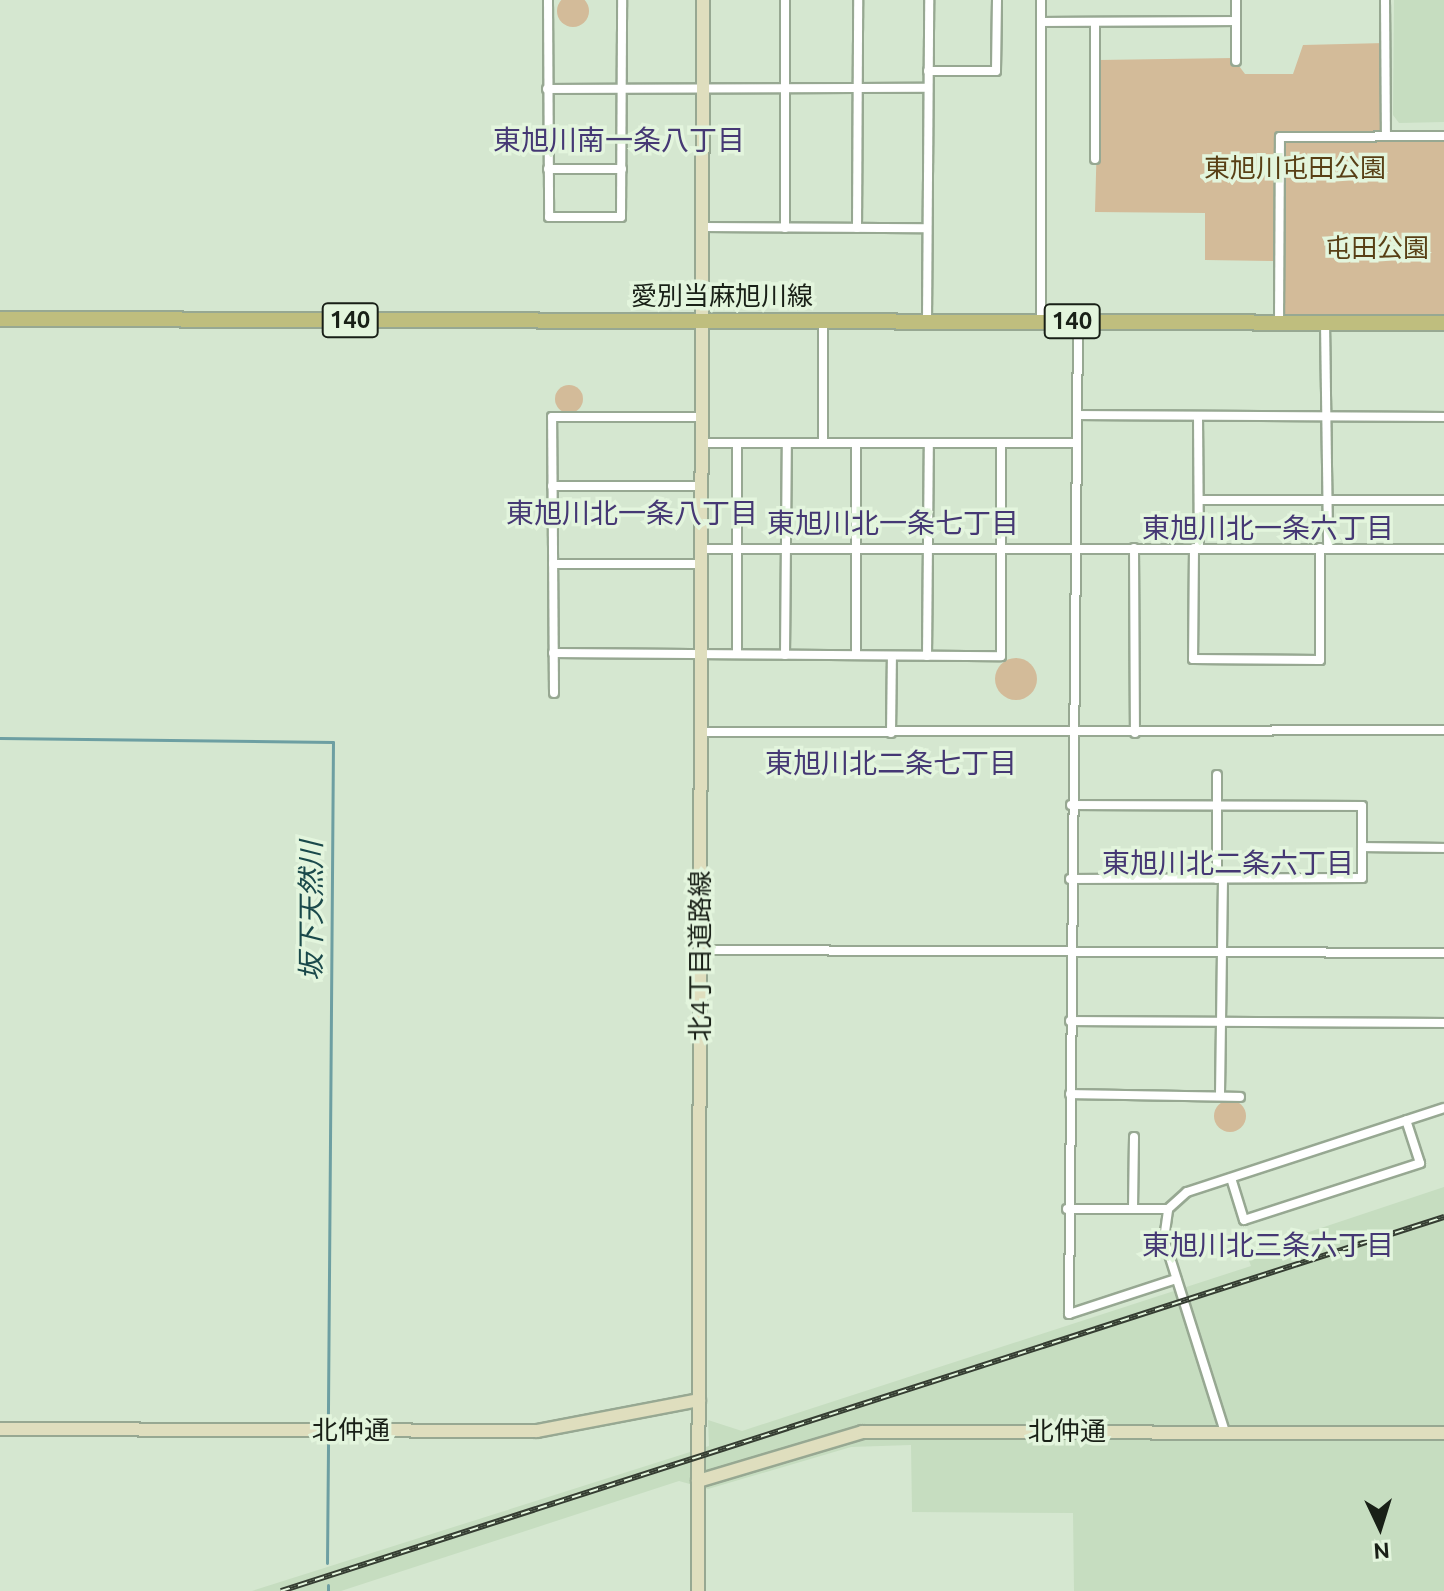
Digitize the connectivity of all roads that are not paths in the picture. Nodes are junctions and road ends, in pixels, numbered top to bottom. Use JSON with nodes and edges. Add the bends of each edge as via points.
{"nodes":[{"id":1,"x":548,"y":0,"type":"edge"},
{"id":2,"x":622,"y":0,"type":"edge"},
{"id":3,"x":703,"y":0,"type":"edge"},
{"id":4,"x":785,"y":0,"type":"edge"},
{"id":5,"x":858,"y":0,"type":"edge"},
{"id":6,"x":929,"y":0,"type":"edge"},
{"id":7,"x":997,"y":0,"type":"edge"},
{"id":8,"x":1041,"y":0,"type":"edge"},
{"id":9,"x":1236,"y":0,"type":"edge"},
{"id":10,"x":1385,"y":0,"type":"edge"},
{"id":11,"x":1236,"y":21,"type":"junction"},
{"id":12,"x":1042,"y":22,"type":"junction"},
{"id":13,"x":1095,"y":22,"type":"junction"},
{"id":14,"x":1236,"y":61,"type":"dead end"},
{"id":15,"x":928,"y":71,"type":"junction"},
{"id":16,"x":928,"y":88,"type":"junction"},
{"id":17,"x":547,"y":89,"type":"junction"},
{"id":18,"x":621,"y":89,"type":"junction"},
{"id":19,"x":784,"y":89,"type":"junction"},
{"id":20,"x":858,"y":89,"type":"junction"},
{"id":21,"x":703,"y":90,"type":"junction"},
{"id":22,"x":1386,"y":135,"type":"junction"},
{"id":23,"x":1444,"y":136,"type":"edge"},
{"id":24,"x":1095,"y":159,"type":"dead end"},
{"id":25,"x":548,"y":169,"type":"junction"},
{"id":26,"x":622,"y":169,"type":"junction"},
{"id":27,"x":703,"y":227,"type":"junction"},
{"id":28,"x":785,"y":228,"type":"junction"},
{"id":29,"x":857,"y":228,"type":"junction"},
{"id":30,"x":927,"y":228,"type":"junction"},
{"id":31,"x":0,"y":319,"type":"edge"},
{"id":32,"x":701,"y":320,"type":"junction"},
{"id":33,"x":823,"y":321,"type":"junction"},
{"id":34,"x":927,"y":321,"type":"junction"},
{"id":35,"x":1041,"y":321,"type":"junction"},
{"id":36,"x":1078,"y":321,"type":"junction"},
{"id":37,"x":1279,"y":322,"type":"junction"},
{"id":38,"x":1325,"y":322,"type":"junction"},
{"id":39,"x":1444,"y":323,"type":"edge"},
{"id":40,"x":1077,"y":415,"type":"junction"},
{"id":41,"x":1198,"y":416,"type":"junction"},
{"id":42,"x":1326,"y":416,"type":"junction"},
{"id":43,"x":702,"y":417,"type":"junction"},
{"id":44,"x":1444,"y":417,"type":"edge"},
{"id":45,"x":702,"y":443,"type":"junction"},
{"id":46,"x":737,"y":443,"type":"junction"},
{"id":47,"x":787,"y":443,"type":"junction"},
{"id":48,"x":823,"y":443,"type":"junction"},
{"id":49,"x":856,"y":443,"type":"junction"},
{"id":50,"x":929,"y":443,"type":"junction"},
{"id":51,"x":1001,"y":443,"type":"junction"},
{"id":52,"x":1077,"y":443,"type":"junction"},
{"id":53,"x":552,"y":486,"type":"junction"},
{"id":54,"x":702,"y":486,"type":"junction"},
{"id":55,"x":1199,"y":500,"type":"junction"},
{"id":56,"x":1327,"y":500,"type":"junction"},
{"id":57,"x":1444,"y":500,"type":"edge"},
{"id":58,"x":738,"y":548,"type":"junction"},
{"id":59,"x":787,"y":548,"type":"junction"},
{"id":60,"x":856,"y":548,"type":"junction"},
{"id":61,"x":1001,"y":548,"type":"junction"},
{"id":62,"x":1077,"y":548,"type":"junction"},
{"id":63,"x":1134,"y":548,"type":"junction"},
{"id":64,"x":1196,"y":548,"type":"junction"},
{"id":65,"x":1324,"y":548,"type":"junction"},
{"id":66,"x":701,"y":549,"type":"junction"},
{"id":67,"x":928,"y":549,"type":"junction"},
{"id":68,"x":1444,"y":549,"type":"edge"},
{"id":69,"x":553,"y":564,"type":"junction"},
{"id":70,"x":701,"y":564,"type":"junction"},
{"id":71,"x":553,"y":653,"type":"junction"},
{"id":72,"x":702,"y":653,"type":"junction"},
{"id":73,"x":737,"y":654,"type":"junction"},
{"id":74,"x":785,"y":655,"type":"junction"},
{"id":75,"x":856,"y":655,"type":"junction"},
{"id":76,"x":892,"y":656,"type":"junction"},
{"id":77,"x":927,"y":656,"type":"junction"},
{"id":78,"x":554,"y":693,"type":"dead end"},
{"id":79,"x":1444,"y":730,"type":"edge"},
{"id":80,"x":701,"y":732,"type":"junction"},
{"id":81,"x":891,"y":733,"type":"junction"},
{"id":82,"x":1074,"y":733,"type":"junction"},
{"id":83,"x":1135,"y":733,"type":"junction"},
{"id":84,"x":1217,"y":775,"type":"dead end"},
{"id":85,"x":1071,"y":805,"type":"junction"},
{"id":86,"x":1217,"y":806,"type":"junction"},
{"id":87,"x":1362,"y":847,"type":"junction"},
{"id":88,"x":1444,"y":848,"type":"edge"},
{"id":89,"x":1070,"y":879,"type":"junction"},
{"id":90,"x":1220,"y":879,"type":"junction"},
{"id":91,"x":701,"y":950,"type":"junction"},
{"id":92,"x":1222,"y":950,"type":"junction"},
{"id":93,"x":1070,"y":952,"type":"junction"},
{"id":94,"x":1444,"y":953,"type":"edge"},
{"id":95,"x":1070,"y":1021,"type":"junction"},
{"id":96,"x":1221,"y":1023,"type":"junction"},
{"id":97,"x":1444,"y":1023,"type":"edge"},
{"id":98,"x":1070,"y":1094,"type":"junction"},
{"id":99,"x":1220,"y":1094,"type":"junction"},
{"id":100,"x":1240,"y":1097,"type":"dead end"},
{"id":101,"x":1444,"y":1108,"type":"edge"},
{"id":102,"x":1406,"y":1120,"type":"junction"},
{"id":103,"x":1134,"y":1137,"type":"dead end"},
{"id":104,"x":1231,"y":1178,"type":"junction"},
{"id":105,"x":1067,"y":1209,"type":"junction"},
{"id":106,"x":1133,"y":1209,"type":"junction"},
{"id":107,"x":1168,"y":1209,"type":"junction"},
{"id":108,"x":1176,"y":1279,"type":"junction"},
{"id":109,"x":699,"y":1400,"type":"junction"},
{"id":110,"x":0,"y":1429,"type":"edge"},
{"id":111,"x":1225,"y":1432,"type":"junction"},
{"id":112,"x":1444,"y":1433,"type":"edge"},
{"id":113,"x":698,"y":1481,"type":"junction"},
{"id":114,"x":698,"y":1591,"type":"edge"}],
"edges":[{"from":1,"to":17,"type":"street"},
{"from":2,"to":18,"type":"street"},
{"from":3,"to":21,"type":"street","name":"北4丁目道路線"},
{"from":4,"to":19,"type":"street"},
{"from":5,"to":20,"type":"street"},
{"from":6,"to":15,"type":"street"},
{"from":7,"to":15,"type":"street","via":[[996,71]]},
{"from":8,"to":12,"type":"street"},
{"from":9,"to":11,"type":"street"},
{"from":10,"to":22,"type":"street"},
{"from":11,"to":13,"type":"street"},
{"from":11,"to":14,"type":"street"},
{"from":12,"to":13,"type":"street"},
{"from":12,"to":35,"type":"street"},
{"from":13,"to":24,"type":"street"},
{"from":15,"to":16,"type":"street"},
{"from":16,"to":20,"type":"street"},
{"from":16,"to":30,"type":"street"},
{"from":17,"to":18,"type":"street"},
{"from":17,"to":25,"type":"street"},
{"from":18,"to":21,"type":"street"},
{"from":18,"to":26,"type":"street"},
{"from":19,"to":20,"type":"street"},
{"from":19,"to":21,"type":"street"},
{"from":19,"to":28,"type":"street"},
{"from":20,"to":29,"type":"street"},
{"from":21,"to":27,"type":"street","name":"北4丁目道路線"},
{"from":22,"to":23,"type":"street"},
{"from":22,"to":37,"type":"street","via":[[1280,137]]},
{"from":25,"to":26,"type":"street"},
{"from":25,"to":26,"type":"street","via":[[549,217],[621,217]]},
{"from":27,"to":28,"type":"street"},
{"from":27,"to":32,"type":"street","name":"北4丁目道路線"},
{"from":28,"to":29,"type":"street"},
{"from":29,"to":30,"type":"street"},
{"from":30,"to":34,"type":"street"},
{"from":31,"to":32,"type":"main road","name":"愛別当麻旭川線","number":"140"},
{"from":32,"to":33,"type":"main road","name":"愛別当麻旭川線","number":"140"},
{"from":32,"to":43,"type":"street","name":"北4丁目道路線"},
{"from":33,"to":34,"type":"main road","name":"愛別当麻旭川線","number":"140"},
{"from":33,"to":48,"type":"street"},
{"from":34,"to":35,"type":"main road","name":"愛別当麻旭川線","number":"140"},
{"from":35,"to":36,"type":"main road","name":"愛別当麻旭川線","number":"140"},
{"from":36,"to":37,"type":"main road","name":"愛別当麻旭川線","number":"140"},
{"from":36,"to":40,"type":"street"},
{"from":37,"to":38,"type":"main road","name":"愛別当麻旭川線","number":"140"},
{"from":38,"to":39,"type":"main road","name":"愛別当麻旭川線","number":"140"},
{"from":38,"to":42,"type":"street"},
{"from":40,"to":41,"type":"street"},
{"from":40,"to":52,"type":"street"},
{"from":41,"to":42,"type":"street"},
{"from":41,"to":55,"type":"street"},
{"from":42,"to":44,"type":"street"},
{"from":42,"to":56,"type":"street"},
{"from":43,"to":45,"type":"street","name":"北4丁目道路線"},
{"from":43,"to":53,"type":"street","via":[[552,417]]},
{"from":45,"to":46,"type":"street"},
{"from":45,"to":54,"type":"street","name":"北4丁目道路線"},
{"from":46,"to":47,"type":"street"},
{"from":46,"to":58,"type":"street"},
{"from":47,"to":48,"type":"street"},
{"from":47,"to":59,"type":"street"},
{"from":48,"to":49,"type":"street"},
{"from":49,"to":50,"type":"street"},
{"from":49,"to":60,"type":"street"},
{"from":50,"to":51,"type":"street"},
{"from":50,"to":67,"type":"street"},
{"from":51,"to":52,"type":"street"},
{"from":51,"to":61,"type":"street"},
{"from":52,"to":62,"type":"street"},
{"from":53,"to":54,"type":"street"},
{"from":53,"to":69,"type":"street"},
{"from":54,"to":66,"type":"street","name":"北4丁目道路線"},
{"from":55,"to":56,"type":"street"},
{"from":55,"to":64,"type":"street"},
{"from":56,"to":57,"type":"street"},
{"from":56,"to":65,"type":"street"},
{"from":58,"to":59,"type":"street"},
{"from":58,"to":66,"type":"street"},
{"from":58,"to":73,"type":"street"},
{"from":59,"to":60,"type":"street"},
{"from":59,"to":74,"type":"street"},
{"from":60,"to":67,"type":"street"},
{"from":60,"to":75,"type":"street"},
{"from":61,"to":62,"type":"street"},
{"from":61,"to":67,"type":"street"},
{"from":61,"to":77,"type":"street","via":[[1001,656]]},
{"from":62,"to":63,"type":"street"},
{"from":62,"to":82,"type":"street"},
{"from":63,"to":64,"type":"street"},
{"from":63,"to":83,"type":"street"},
{"from":64,"to":65,"type":"street"},
{"from":64,"to":65,"type":"street","via":[[1193,659],[1320,660]]},
{"from":65,"to":68,"type":"street"},
{"from":66,"to":70,"type":"street","name":"北4丁目道路線"},
{"from":67,"to":77,"type":"street"},
{"from":69,"to":70,"type":"street"},
{"from":69,"to":71,"type":"street"},
{"from":70,"to":72,"type":"street","name":"北4丁目道路線"},
{"from":71,"to":72,"type":"street"},
{"from":71,"to":78,"type":"street"},
{"from":72,"to":73,"type":"street"},
{"from":72,"to":80,"type":"street","name":"北4丁目道路線"},
{"from":73,"to":74,"type":"street"},
{"from":74,"to":75,"type":"street"},
{"from":75,"to":76,"type":"street"},
{"from":76,"to":77,"type":"street"},
{"from":76,"to":81,"type":"street"},
{"from":79,"to":83,"type":"street"},
{"from":80,"to":81,"type":"street"},
{"from":80,"to":91,"type":"street","name":"北4丁目道路線"},
{"from":81,"to":82,"type":"street"},
{"from":82,"to":83,"type":"street"},
{"from":82,"to":85,"type":"street"},
{"from":84,"to":86,"type":"street"},
{"from":85,"to":86,"type":"street"},
{"from":85,"to":89,"type":"street"},
{"from":86,"to":87,"type":"street","via":[[1362,806]]},
{"from":86,"to":90,"type":"street"},
{"from":87,"to":88,"type":"street"},
{"from":87,"to":90,"type":"street","via":[[1362,878]]},
{"from":89,"to":90,"type":"street"},
{"from":89,"to":93,"type":"street"},
{"from":90,"to":92,"type":"street"},
{"from":91,"to":93,"type":"street"},
{"from":91,"to":109,"type":"street","name":"北4丁目道路線"},
{"from":92,"to":93,"type":"street"},
{"from":92,"to":94,"type":"street"},
{"from":92,"to":96,"type":"street"},
{"from":93,"to":95,"type":"street"},
{"from":95,"to":96,"type":"street"},
{"from":95,"to":98,"type":"street"},
{"from":96,"to":97,"type":"street"},
{"from":96,"to":99,"type":"street"},
{"from":98,"to":99,"type":"street"},
{"from":98,"to":105,"type":"street"},
{"from":99,"to":100,"type":"street"},
{"from":101,"to":102,"type":"street"},
{"from":102,"to":104,"type":"street"},
{"from":102,"to":104,"type":"street","via":[[1420,1163],[1244,1220]]},
{"from":103,"to":106,"type":"street"},
{"from":104,"to":107,"type":"street","via":[[1187,1192]]},
{"from":105,"to":106,"type":"street"},
{"from":105,"to":108,"type":"street","via":[[1069,1314]]},
{"from":106,"to":107,"type":"street"},
{"from":107,"to":108,"type":"street","via":[[1164,1239]]},
{"from":108,"to":111,"type":"street"},
{"from":109,"to":110,"type":"street","name":"北仲通","via":[[537,1431]]},
{"from":109,"to":113,"type":"street","name":"北4丁目道路線"},
{"from":111,"to":112,"type":"street","name":"北仲通"},
{"from":111,"to":113,"type":"street","name":"北仲通","via":[[862,1432]]},
{"from":113,"to":114,"type":"street","name":"北4丁目道路線"}]}
